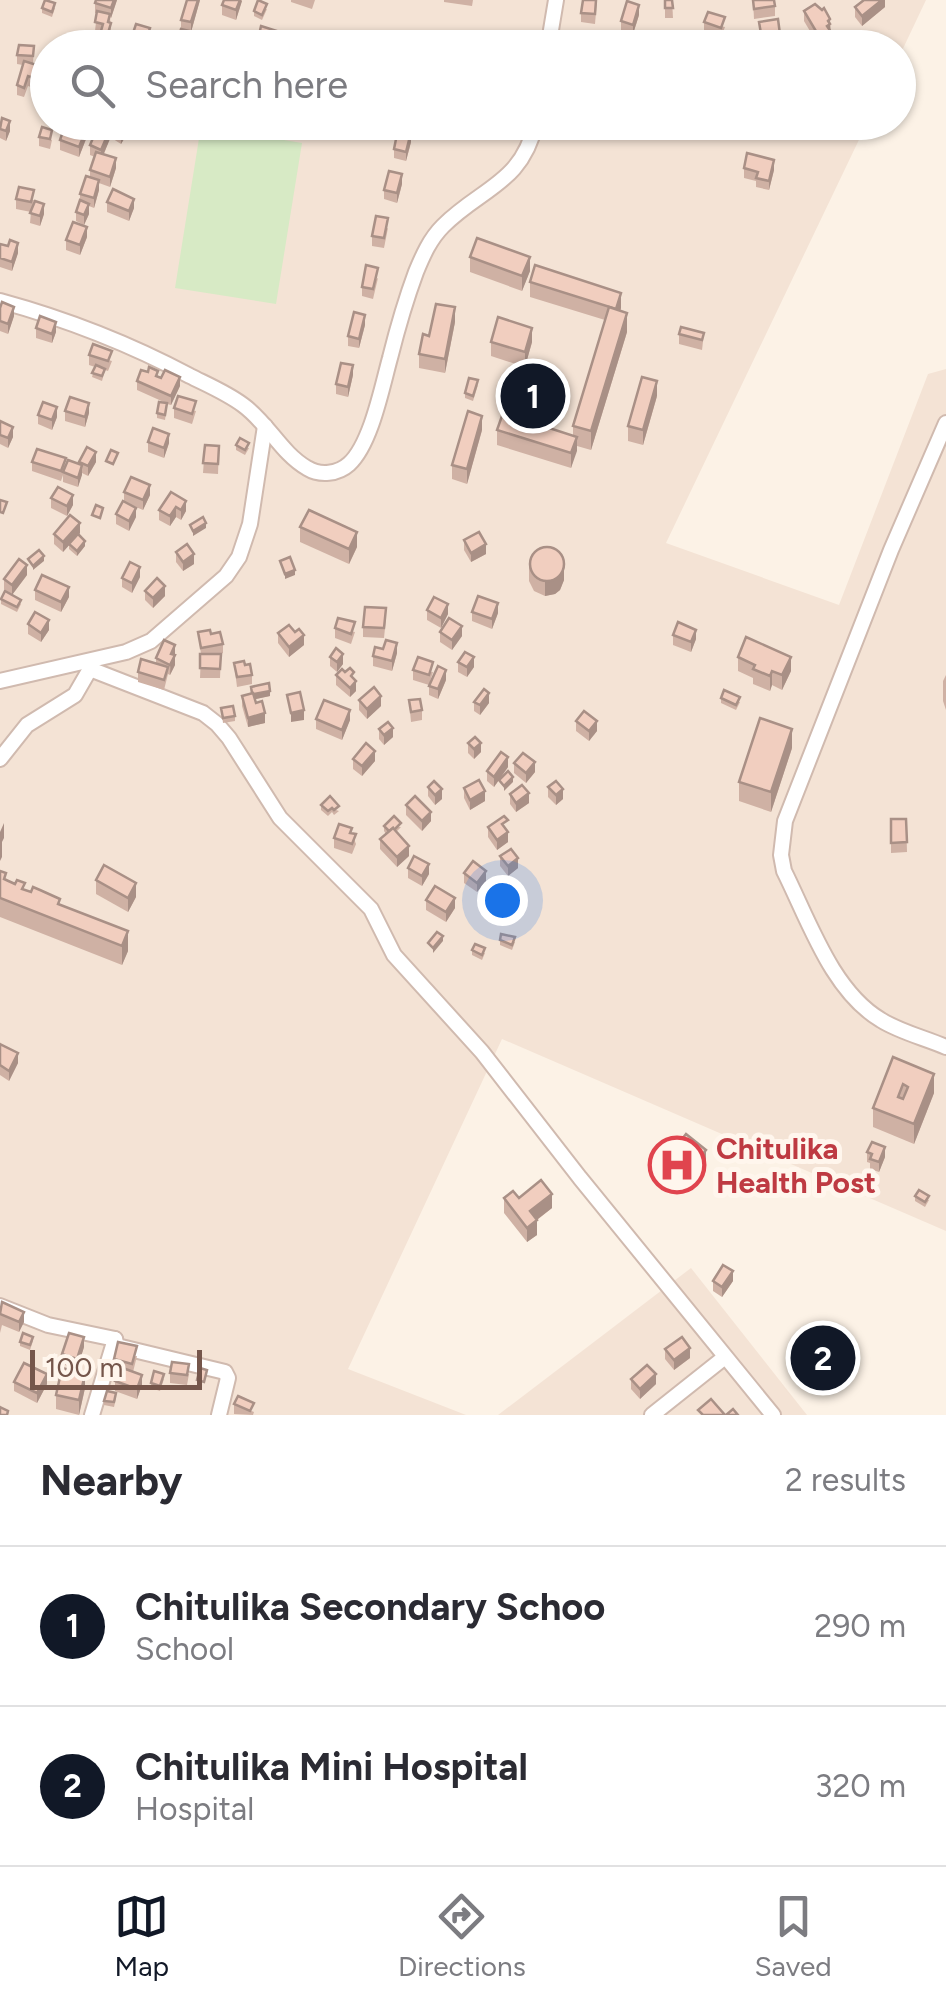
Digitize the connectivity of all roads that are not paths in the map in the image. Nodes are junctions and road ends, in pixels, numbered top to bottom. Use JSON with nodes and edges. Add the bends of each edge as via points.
{"nodes":[{"id":1,"x":555,"y":0,"type":"edge"},
{"id":2,"x":551,"y":30,"type":"edge"},
{"id":3,"x":531,"y":140,"type":"edge"},
{"id":4,"x":0,"y":301,"type":"edge"},
{"id":5,"x":946,"y":423,"type":"edge"},
{"id":6,"x":265,"y":426,"type":"junction"},
{"id":7,"x":90,"y":665,"type":"junction"},
{"id":8,"x":0,"y":682,"type":"edge"},
{"id":9,"x":0,"y":760,"type":"edge"},
{"id":10,"x":946,"y":1046,"type":"edge"},
{"id":11,"x":0,"y":1306,"type":"edge"},
{"id":12,"x":115,"y":1339,"type":"junction"},
{"id":13,"x":725,"y":1356,"type":"junction"},
{"id":14,"x":92,"y":1415,"type":"edge"},
{"id":15,"x":219,"y":1415,"type":"edge"},
{"id":16,"x":652,"y":1415,"type":"edge"},
{"id":17,"x":773,"y":1415,"type":"edge"}],
"edges":[{"from":1,"to":2,"type":"street"},
{"from":3,"to":6,"type":"street","via":[[522,162],[430,241],[372,424],[348,466],[312,472]]},
{"from":4,"to":6,"type":"street","via":[[148,353],[244,405]]},
{"from":5,"to":10,"type":"street","via":[[810,755],[785,822],[781,855],[849,994],[883,1022]]},
{"from":6,"to":7,"type":"street","via":[[250,524],[226,576],[150,640]]},
{"from":7,"to":8,"type":"street"},
{"from":7,"to":9,"type":"street","via":[[75,695],[27,725]]},
{"from":7,"to":13,"type":"street","via":[[218,724],[280,818],[371,909],[394,955],[482,1052]]},
{"from":11,"to":12,"type":"street","via":[[48,1325]]},
{"from":12,"to":14,"type":"street"},
{"from":12,"to":15,"type":"street","via":[[117,1346],[227,1374]]},
{"from":13,"to":16,"type":"street"},
{"from":13,"to":17,"type":"street"}]}
